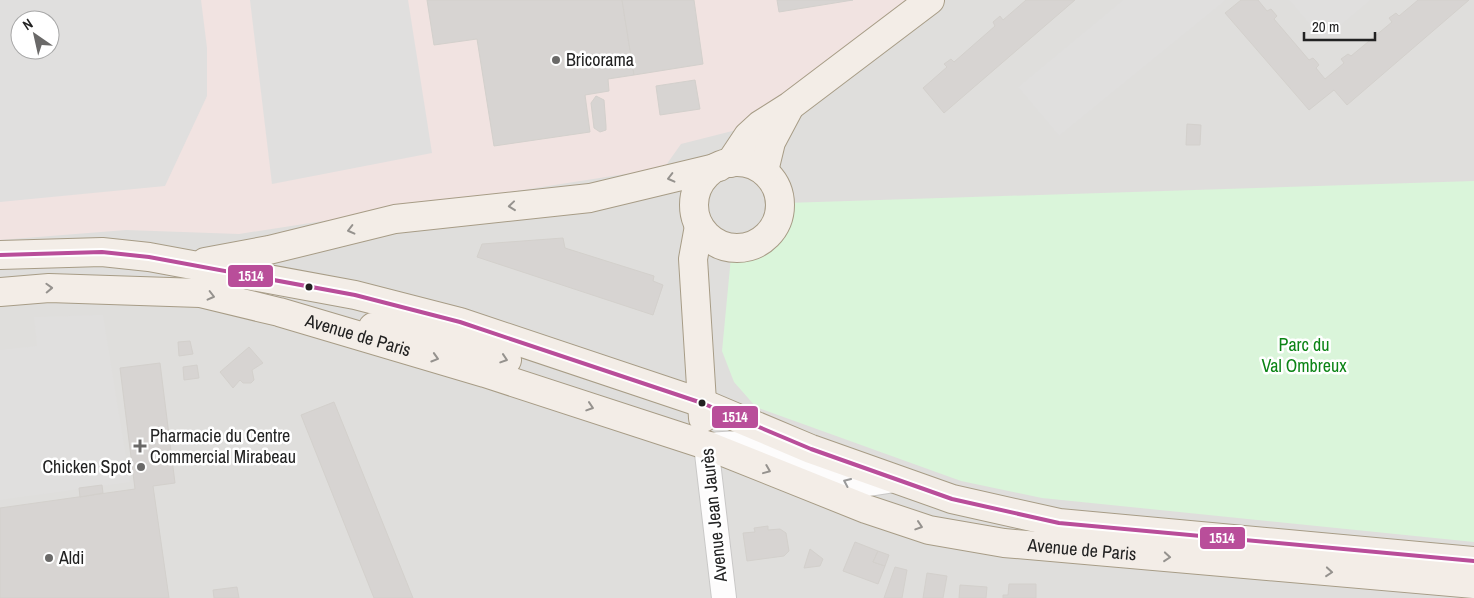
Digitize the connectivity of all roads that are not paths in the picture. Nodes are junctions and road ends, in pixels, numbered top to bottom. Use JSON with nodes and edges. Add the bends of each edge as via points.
{"nodes":[{"id":1,"x":930,"y":0,"type":"edge"},
{"id":2,"x":790,"y":106,"type":"junction"},
{"id":3,"x":724,"y":165,"type":"junction"},
{"id":4,"x":764,"y":171,"type":"junction"},
{"id":5,"x":699,"y":226,"type":"junction"},
{"id":6,"x":726,"y":247,"type":"junction"},
{"id":7,"x":0,"y":255,"type":"edge"},
{"id":8,"x":189,"y":265,"type":"junction"},
{"id":9,"x":0,"y":292,"type":"edge"},
{"id":10,"x":699,"y":321,"type":"junction"},
{"id":11,"x":320,"y":323,"type":"junction"},
{"id":12,"x":702,"y":403,"type":"junction"},
{"id":13,"x":706,"y":445,"type":"junction"},
{"id":14,"x":895,"y":480,"type":"junction"},
{"id":15,"x":1474,"y":561,"type":"edge"},
{"id":16,"x":1461,"y":588,"type":"edge"},
{"id":17,"x":724,"y":598,"type":"edge"}],
"edges":[{"from":1,"to":2,"type":"main road"},
{"from":2,"to":3,"type":"main road","via":[[760,125]]},
{"from":2,"to":4,"type":"main road","via":[[771,142]]},
{"from":3,"to":4,"type":"main road","via":[[746,163]]},
{"from":3,"to":5,"type":"main road","via":[[706,176],[698,188],[694,203]]},
{"from":3,"to":8,"type":"main road","one_way":true,"via":[[590,198],[395,219],[270,250]]},
{"from":4,"to":6,"type":"main road","via":[[778,190],[780,211],[777,222],[764,239],[754,245]]},
{"from":5,"to":6,"type":"main road","via":[[710,239]]},
{"from":5,"to":10,"type":"main road","via":[[693,259]]},
{"from":6,"to":10,"type":"main road","via":[[714,268]]},
{"from":7,"to":8,"type":"main road","name":"Avenue de Paris","via":[[102,252]]},
{"from":8,"to":12,"type":"main road","name":"Avenue de Paris","via":[[355,295],[460,322]]},
{"from":9,"to":11,"type":"main road","name":"Avenue de Paris","one_way":true,"via":[[49,288],[200,293]]},
{"from":10,"to":12,"type":"main road","name":"Avenue Jean Jaurès"},
{"from":11,"to":12,"type":"main road","one_way":true,"via":[[416,330],[664,412]]},
{"from":11,"to":13,"type":"main road","name":"Avenue de Paris","one_way":true},
{"from":12,"to":13,"type":"main road","name":"Avenue Jean Jaurès"},
{"from":12,"to":14,"type":"main road","name":"Avenue de Paris"},
{"from":14,"to":13,"type":"street","name":"Avenue de Paris","one_way":true,"via":[[856,486],[804,462],[754,446],[740,443]]},
{"from":13,"to":16,"type":"main road","name":"Avenue de Paris","one_way":true,"via":[[866,510],[929,530],[1004,543]]},
{"from":13,"to":17,"type":"street","name":"Avenue Jean Jaurès"},
{"from":14,"to":15,"type":"main road","name":"Avenue de Paris","via":[[952,498],[1059,523]]}]}
